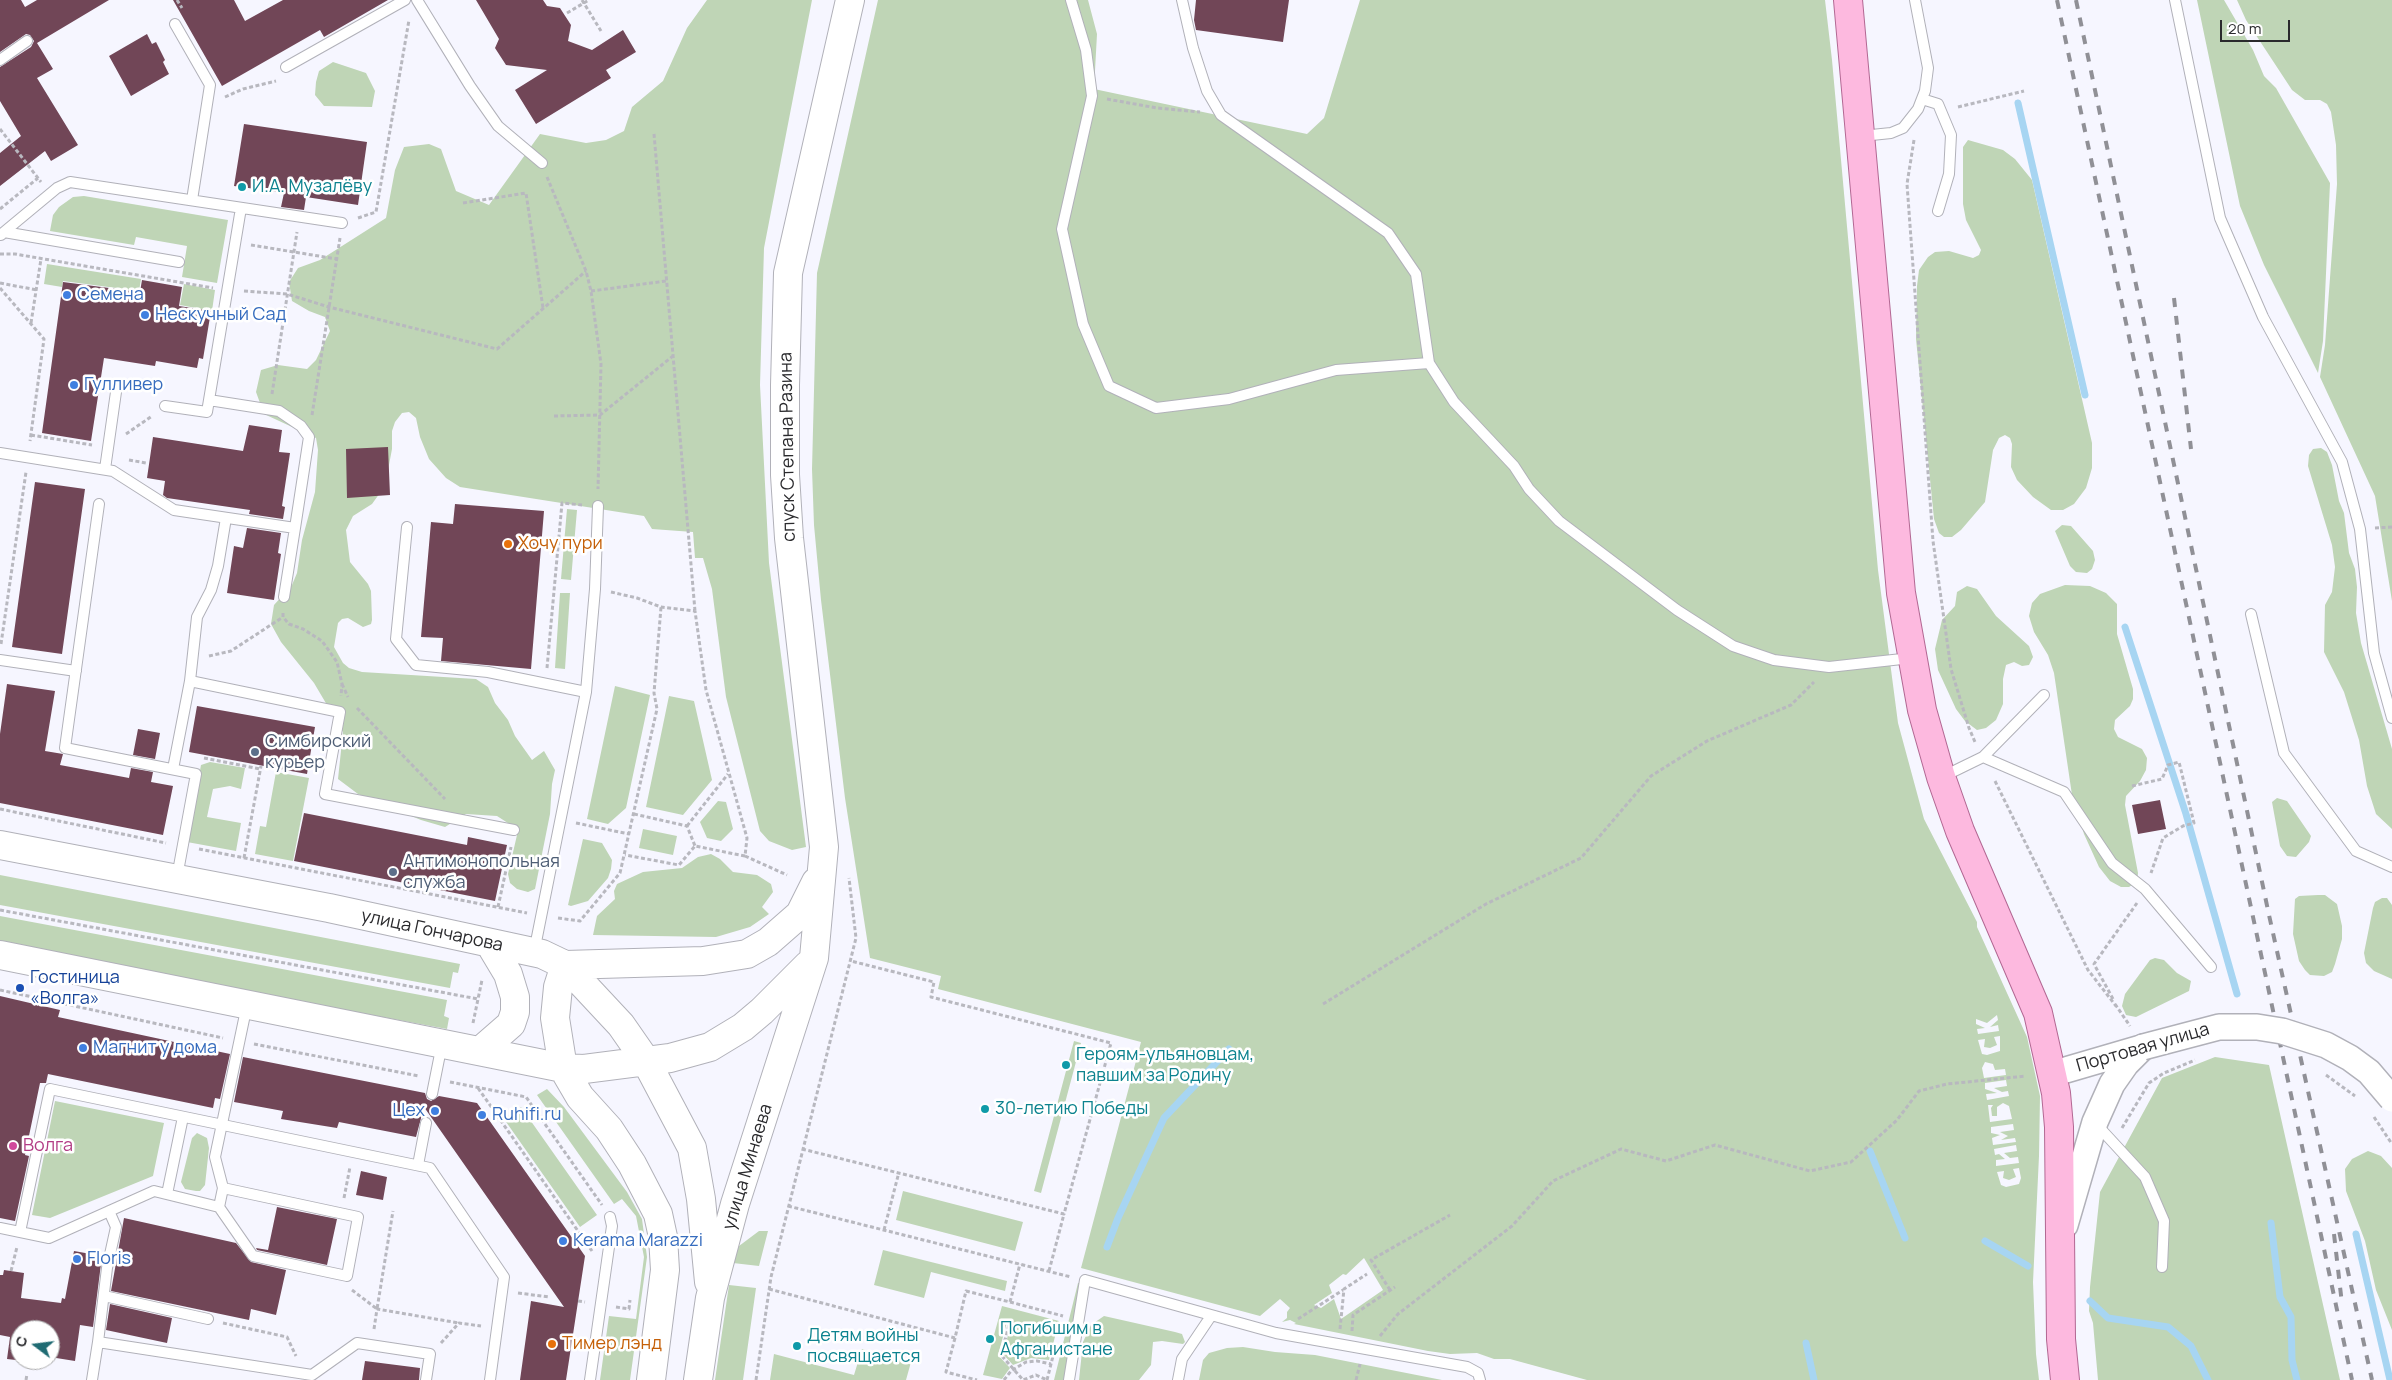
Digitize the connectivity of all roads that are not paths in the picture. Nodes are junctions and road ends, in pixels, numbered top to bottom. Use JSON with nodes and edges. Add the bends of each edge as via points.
{"nodes":[{"id":1,"x":405,"y":0,"type":"edge"},
{"id":2,"x":417,"y":0,"type":"edge"},
{"id":3,"x":850,"y":0,"type":"edge"},
{"id":4,"x":1071,"y":0,"type":"edge"},
{"id":5,"x":1182,"y":0,"type":"edge"},
{"id":6,"x":1848,"y":0,"type":"edge"},
{"id":7,"x":1915,"y":0,"type":"edge"},
{"id":8,"x":2175,"y":0,"type":"edge"},
{"id":9,"x":175,"y":24,"type":"dead end"},
{"id":10,"x":27,"y":41,"type":"dead end"},
{"id":11,"x":0,"y":60,"type":"edge"},
{"id":12,"x":286,"y":67,"type":"dead end"},
{"id":13,"x":1922,"y":99,"type":"junction"},
{"id":14,"x":1859,"y":136,"type":"junction"},
{"id":15,"x":542,"y":163,"type":"road end"},
{"id":16,"x":192,"y":200,"type":"junction"},
{"id":17,"x":241,"y":208,"type":"junction"},
{"id":18,"x":1938,"y":211,"type":"dead end"},
{"id":19,"x":342,"y":223,"type":"road end"},
{"id":20,"x":2,"y":234,"type":"edge"},
{"id":21,"x":179,"y":262,"type":"dead end"},
{"id":22,"x":1429,"y":364,"type":"junction"},
{"id":23,"x":116,"y":392,"type":"dead end"},
{"id":24,"x":209,"y":400,"type":"junction"},
{"id":25,"x":165,"y":406,"type":"road end"},
{"id":26,"x":0,"y":452,"type":"edge"},
{"id":27,"x":105,"y":469,"type":"junction"},
{"id":28,"x":99,"y":504,"type":"dead end"},
{"id":29,"x":598,"y":506,"type":"road end"},
{"id":30,"x":226,"y":518,"type":"junction"},
{"id":31,"x":407,"y":527,"type":"dead end"},
{"id":32,"x":295,"y":528,"type":"junction"},
{"id":33,"x":284,"y":597,"type":"road end"},
{"id":34,"x":2251,"y":614,"type":"dead end"},
{"id":35,"x":1912,"y":658,"type":"junction"},
{"id":36,"x":0,"y":660,"type":"edge"},
{"id":37,"x":76,"y":671,"type":"junction"},
{"id":38,"x":190,"y":682,"type":"junction"},
{"id":39,"x":586,"y":692,"type":"junction"},
{"id":40,"x":2044,"y":695,"type":"dead end"},
{"id":41,"x":2392,"y":718,"type":"edge"},
{"id":42,"x":1983,"y":757,"type":"junction"},
{"id":43,"x":173,"y":769,"type":"junction"},
{"id":44,"x":1941,"y":777,"type":"junction"},
{"id":45,"x":514,"y":830,"type":"road end"},
{"id":46,"x":0,"y":845,"type":"edge"},
{"id":47,"x":2392,"y":867,"type":"edge"},
{"id":48,"x":836,"y":868,"type":"junction"},
{"id":49,"x":177,"y":878,"type":"junction"},
{"id":50,"x":490,"y":944,"type":"junction"},
{"id":51,"x":534,"y":953,"type":"junction"},
{"id":52,"x":0,"y":955,"type":"edge"},
{"id":53,"x":814,"y":958,"type":"junction"},
{"id":54,"x":565,"y":965,"type":"junction"},
{"id":55,"x":2211,"y":968,"type":"dead end"},
{"id":56,"x":247,"y":1004,"type":"junction"},
{"id":57,"x":476,"y":1038,"type":"junction"},
{"id":58,"x":442,"y":1043,"type":"junction"},
{"id":59,"x":2143,"y":1047,"type":"junction"},
{"id":60,"x":646,"y":1061,"type":"junction"},
{"id":61,"x":562,"y":1068,"type":"junction"},
{"id":62,"x":2052,"y":1074,"type":"junction"},
{"id":63,"x":432,"y":1094,"type":"dead end"},
{"id":64,"x":2392,"y":1099,"type":"edge"},
{"id":65,"x":183,"y":1116,"type":"junction"},
{"id":66,"x":2095,"y":1122,"type":"junction"},
{"id":67,"x":426,"y":1123,"type":"dead end"},
{"id":68,"x":222,"y":1125,"type":"junction"},
{"id":69,"x":418,"y":1165,"type":"junction"},
{"id":70,"x":223,"y":1188,"type":"junction"},
{"id":71,"x":166,"y":1194,"type":"junction"},
{"id":72,"x":219,"y":1207,"type":"junction"},
{"id":73,"x":109,"y":1211,"type":"junction"},
{"id":74,"x":610,"y":1217,"type":"road end"},
{"id":75,"x":0,"y":1228,"type":"edge"},
{"id":76,"x":20,"y":1232,"type":"junction"},
{"id":77,"x":2060,"y":1246,"type":"junction"},
{"id":78,"x":2162,"y":1267,"type":"dead end"},
{"id":79,"x":104,"y":1296,"type":"junction"},
{"id":80,"x":710,"y":1298,"type":"junction"},
{"id":81,"x":1211,"y":1316,"type":"junction"},
{"id":82,"x":208,"y":1319,"type":"road end"},
{"id":83,"x":98,"y":1342,"type":"junction"},
{"id":84,"x":1479,"y":1376,"type":"edge"},
{"id":85,"x":92,"y":1380,"type":"edge"},
{"id":86,"x":426,"y":1380,"type":"edge"},
{"id":87,"x":490,"y":1380,"type":"edge"},
{"id":88,"x":590,"y":1380,"type":"edge"},
{"id":89,"x":651,"y":1380,"type":"edge"},
{"id":90,"x":698,"y":1380,"type":"edge"},
{"id":91,"x":1070,"y":1380,"type":"edge"},
{"id":92,"x":1178,"y":1380,"type":"edge"},
{"id":93,"x":2065,"y":1380,"type":"edge"}],
"edges":[{"from":1,"to":12,"type":"lane"},
{"from":2,"to":15,"type":"lane","via":[[498,126]]},
{"from":3,"to":48,"type":"main road","name":"спуск Степана Разина","via":[[788,273],[785,385],[789,538],[823,826]]},
{"from":4,"to":22,"type":"lane","via":[[1086,50],[1092,96],[1062,229],[1083,324],[1109,386],[1156,408],[1229,399],[1336,370]]},
{"from":5,"to":22,"type":"lane","via":[[1206,91],[1221,114],[1388,233],[1416,274]]},
{"from":6,"to":14,"type":"main road"},
{"from":7,"to":13,"type":"lane","via":[[1928,68]]},
{"from":8,"to":41,"type":"lane","via":[[2220,218],[2263,317],[2342,462],[2360,529],[2374,653]]},
{"from":9,"to":16,"type":"lane","via":[[210,85]]},
{"from":10,"to":11,"type":"lane"},
{"from":13,"to":14,"type":"lane","via":[[1912,119],[1903,128],[1891,133]]},
{"from":13,"to":18,"type":"lane","via":[[1938,104],[1951,135],[1949,174]]},
{"from":14,"to":35,"type":"main road","via":[[1901,594]]},
{"from":16,"to":17,"type":"lane"},
{"from":16,"to":20,"type":"lane","via":[[70,182],[57,188]]},
{"from":17,"to":19,"type":"lane"},
{"from":17,"to":24,"type":"lane"},
{"from":20,"to":21,"type":"lane"},
{"from":22,"to":35,"type":"lane","via":[[1454,402],[1514,466],[1529,489],[1559,521],[1677,610],[1733,646],[1774,660],[1829,667]]},
{"from":23,"to":27,"type":"lane"},
{"from":24,"to":25,"type":"lane","via":[[207,412]]},
{"from":24,"to":32,"type":"lane","via":[[288,416],[309,437]]},
{"from":26,"to":27,"type":"lane"},
{"from":27,"to":30,"type":"lane","via":[[174,510]]},
{"from":28,"to":37,"type":"lane"},
{"from":29,"to":39,"type":"lane","via":[[596,589]]},
{"from":30,"to":32,"type":"lane"},
{"from":30,"to":38,"type":"lane","via":[[211,590],[197,617]]},
{"from":31,"to":39,"type":"lane","via":[[396,639],[416,666],[488,672]]},
{"from":32,"to":33,"type":"lane"},
{"from":34,"to":47,"type":"lane","via":[[2284,753],[2356,851]]},
{"from":35,"to":44,"type":"main road","via":[[1922,710]]},
{"from":36,"to":37,"type":"lane"},
{"from":37,"to":43,"type":"lane","via":[[65,748]]},
{"from":38,"to":43,"type":"lane"},
{"from":38,"to":45,"type":"lane","via":[[340,712],[325,794]]},
{"from":39,"to":51,"type":"lane"},
{"from":40,"to":42,"type":"lane"},
{"from":42,"to":44,"type":"lane"},
{"from":42,"to":55,"type":"lane","via":[[2064,792],[2112,863],[2145,889]]},
{"from":43,"to":49,"type":"lane","via":[[196,774]]},
{"from":44,"to":62,"type":"main road","via":[[1960,831],[2038,1012]]},
{"from":46,"to":49,"type":"main road","name":"улица Гончарова"},
{"from":48,"to":53,"type":"main road","name":"спуск Степана Разина"},
{"from":48,"to":54,"type":"main road","name":"улица Гончарова","via":[[800,914],[768,942],[747,954],[702,961]]},
{"from":49,"to":50,"type":"main road","name":"улица Гончарова"},
{"from":50,"to":51,"type":"main road","name":"улица Гончарова"},
{"from":50,"to":57,"type":"main road","via":[[511,981],[515,1012],[511,1024]]},
{"from":51,"to":54,"type":"main road","name":"улица Гончарова"},
{"from":52,"to":56,"type":"main road"},
{"from":53,"to":60,"type":"main road","via":[[743,1027],[710,1047]]},
{"from":53,"to":80,"type":"main road","name":"улица Минаева","via":[[735,1204]]},
{"from":54,"to":60,"type":"main road","via":[[621,1025]]},
{"from":54,"to":61,"type":"main road","via":[[558,987],[555,1018]]},
{"from":56,"to":58,"type":"main road"},
{"from":56,"to":68,"type":"lane"},
{"from":57,"to":58,"type":"main road"},
{"from":57,"to":61,"type":"main road"},
{"from":58,"to":63,"type":"lane"},
{"from":59,"to":62,"type":"street","name":"Портовая улица"},
{"from":59,"to":64,"type":"street","name":"Портовая улица","bridge":true,"via":[[2219,1027],[2282,1031],[2326,1045],[2350,1058],[2369,1072]]},
{"from":59,"to":66,"type":"street","via":[[2112,1084]]},
{"from":60,"to":61,"type":"main road","via":[[584,1069]]},
{"from":60,"to":80,"type":"main road","via":[[692,1148],[701,1199]]},
{"from":61,"to":89,"type":"main road","via":[[580,1097],[609,1130],[632,1164],[658,1214],[665,1254]]},
{"from":62,"to":77,"type":"main road","via":[[2059,1127]]},
{"from":65,"to":68,"type":"lane"},
{"from":65,"to":71,"type":"lane"},
{"from":65,"to":76,"type":"lane","via":[[50,1088]]},
{"from":66,"to":77,"type":"street"},
{"from":66,"to":78,"type":"lane","via":[[2145,1176],[2164,1221]]},
{"from":67,"to":69,"type":"lane"},
{"from":68,"to":69,"type":"lane"},
{"from":68,"to":70,"type":"lane","via":[[215,1157]]},
{"from":69,"to":87,"type":"lane","via":[[430,1168],[504,1277]]},
{"from":70,"to":72,"type":"lane"},
{"from":70,"to":72,"type":"lane","via":[[358,1217],[347,1276],[253,1256]]},
{"from":71,"to":72,"type":"lane"},
{"from":71,"to":73,"type":"lane","via":[[154,1191]]},
{"from":73,"to":76,"type":"lane","via":[[49,1238]]},
{"from":73,"to":79,"type":"lane","via":[[116,1227]]},
{"from":74,"to":88,"type":"lane","via":[[612,1226]]},
{"from":75,"to":76,"type":"lane"},
{"from":77,"to":93,"type":"main road"},
{"from":79,"to":82,"type":"lane"},
{"from":79,"to":83,"type":"lane"},
{"from":80,"to":90,"type":"main road","name":"улица Минаева"},
{"from":81,"to":84,"type":"lane","via":[[1276,1333],[1466,1367]]},
{"from":81,"to":91,"type":"lane","via":[[1084,1280]]},
{"from":81,"to":92,"type":"lane","via":[[1182,1359]]},
{"from":83,"to":85,"type":"lane"},
{"from":83,"to":86,"type":"lane","via":[[312,1375],[357,1343],[430,1354]]}]}
